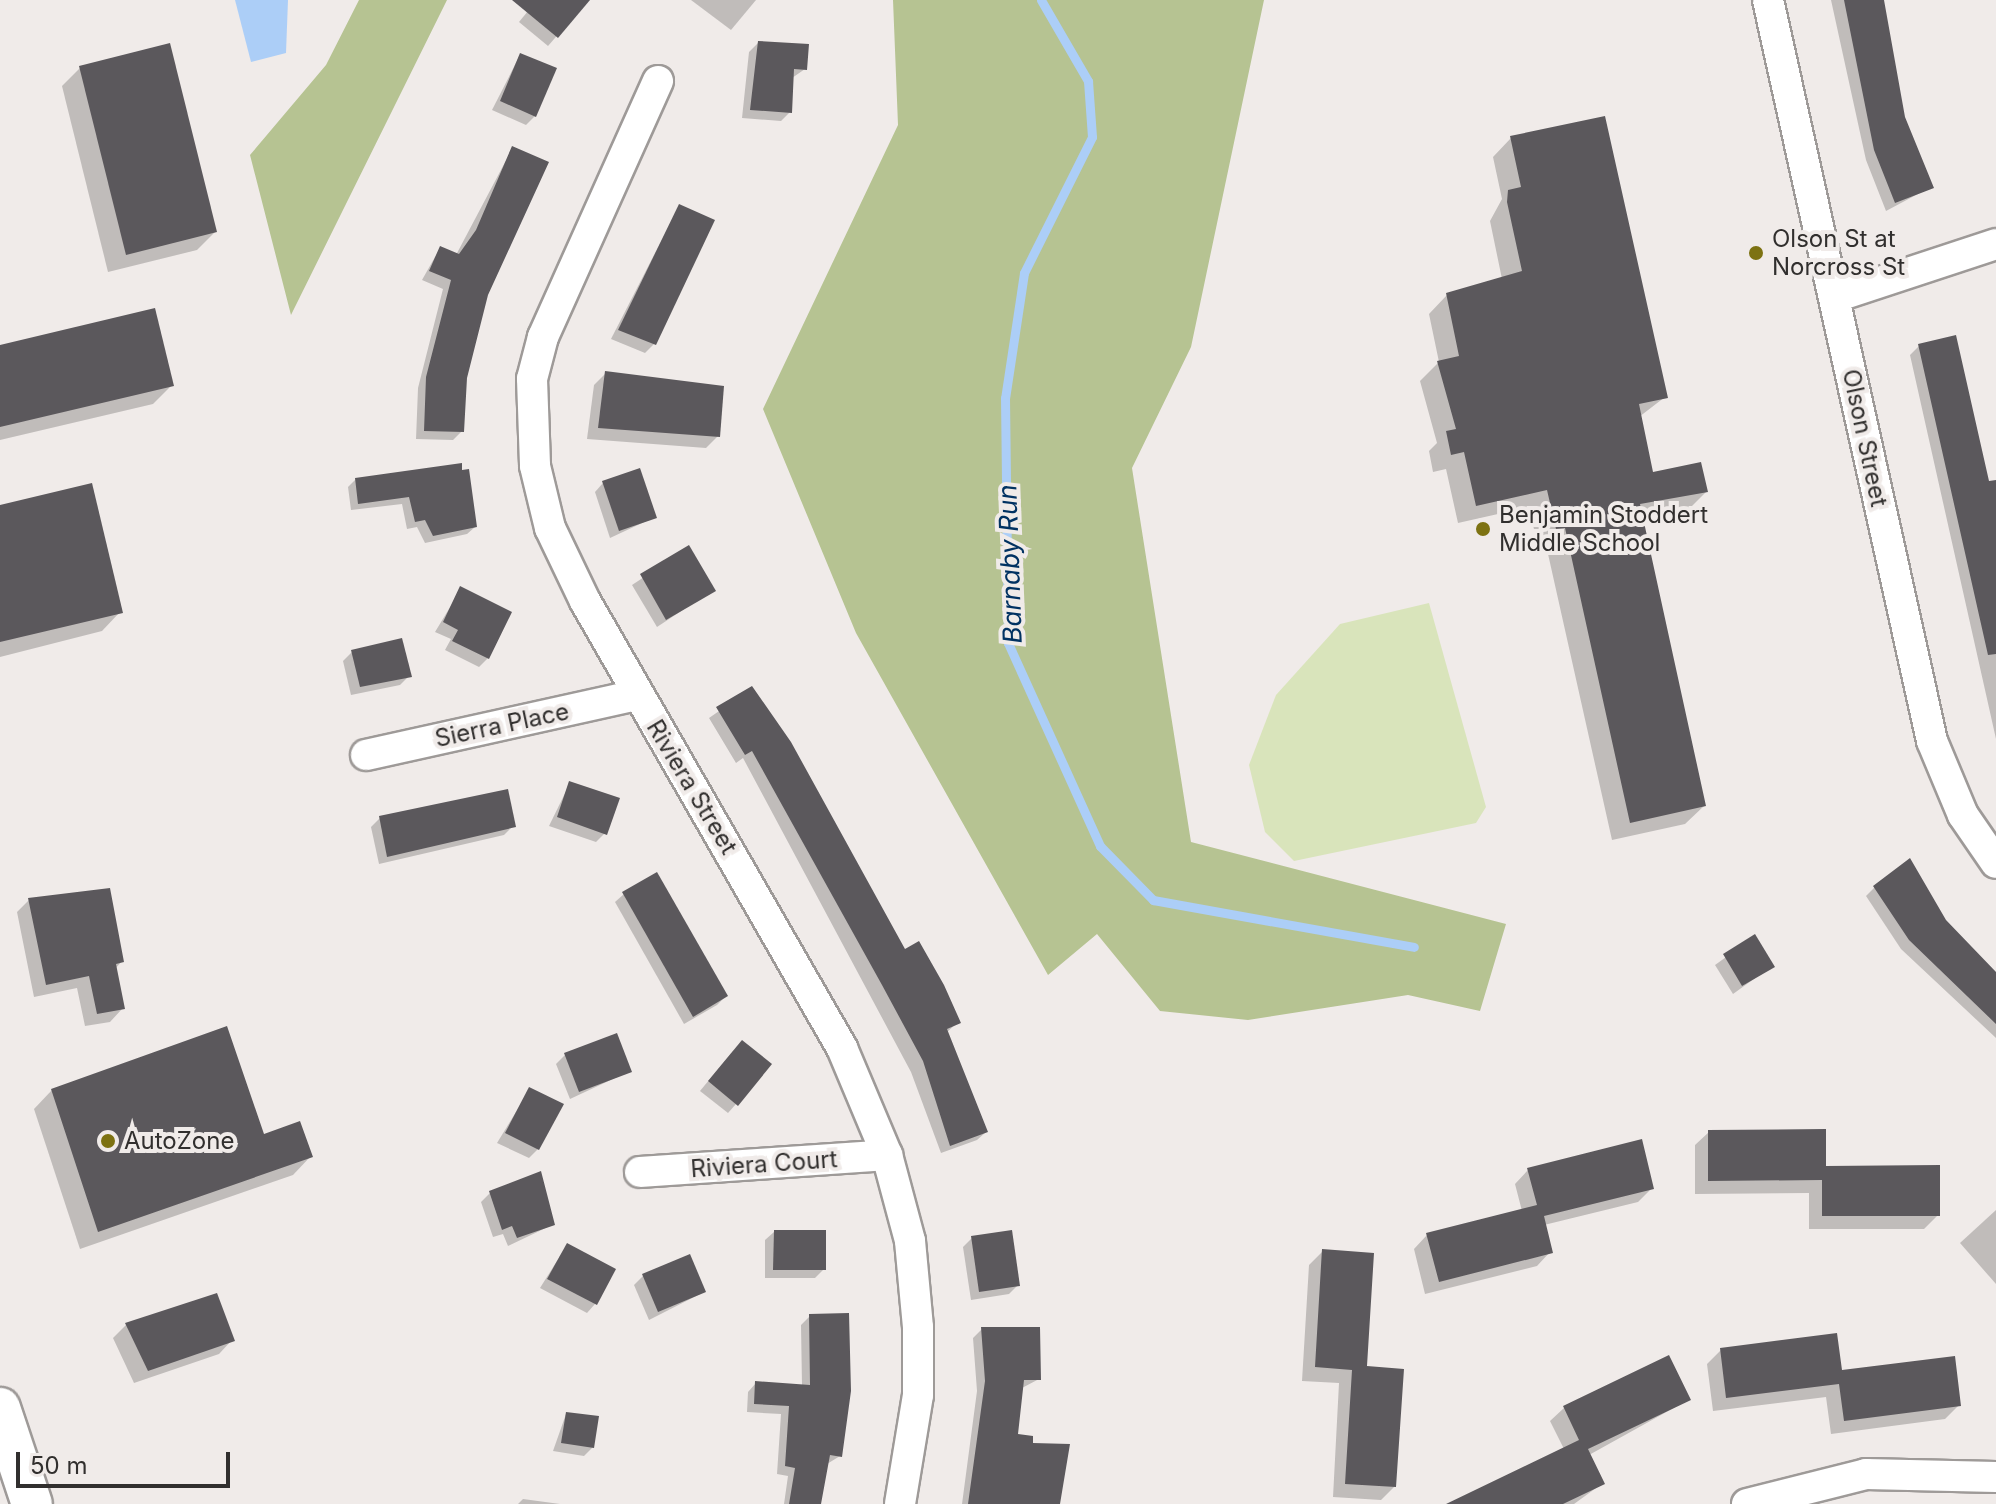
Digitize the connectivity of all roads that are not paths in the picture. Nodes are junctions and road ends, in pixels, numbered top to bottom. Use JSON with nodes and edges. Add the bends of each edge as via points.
{"nodes":[{"id":1,"x":1768,"y":0,"type":"edge"},
{"id":2,"x":658,"y":81,"type":"dead end"},
{"id":3,"x":1996,"y":244,"type":"edge"},
{"id":4,"x":1835,"y":297,"type":"junction"},
{"id":5,"x":637,"y":695,"type":"junction"},
{"id":6,"x":366,"y":755,"type":"dead end"},
{"id":7,"x":1996,"y":863,"type":"edge"},
{"id":8,"x":887,"y":1155,"type":"junction"},
{"id":9,"x":640,"y":1172,"type":"dead end"},
{"id":10,"x":0,"y":1408,"type":"edge"},
{"id":11,"x":1996,"y":1477,"type":"edge"},
{"id":12,"x":32,"y":1504,"type":"edge"},
{"id":13,"x":900,"y":1504,"type":"edge"},
{"id":14,"x":1747,"y":1504,"type":"edge"}],
"edges":[{"from":1,"to":4,"type":"street","name":"Olson Street"},
{"from":2,"to":5,"type":"street","name":"Riviera Street","via":[[543,337],[532,379],[535,466],[550,528]]},
{"from":3,"to":4,"type":"street"},
{"from":4,"to":7,"type":"street","name":"Olson Street","via":[[1932,741],[1963,815]]},
{"from":5,"to":6,"type":"street","name":"Sierra Place"},
{"from":5,"to":8,"type":"street","name":"Riviera Street","via":[[842,1048]]},
{"from":8,"to":9,"type":"street","name":"Riviera Court"},
{"from":8,"to":13,"type":"street","name":"Riviera Street","via":[[910,1241],[918,1327],[918,1395]]},
{"from":10,"to":12,"type":"main road"},
{"from":11,"to":14,"type":"street","via":[[1866,1474]]}]}
